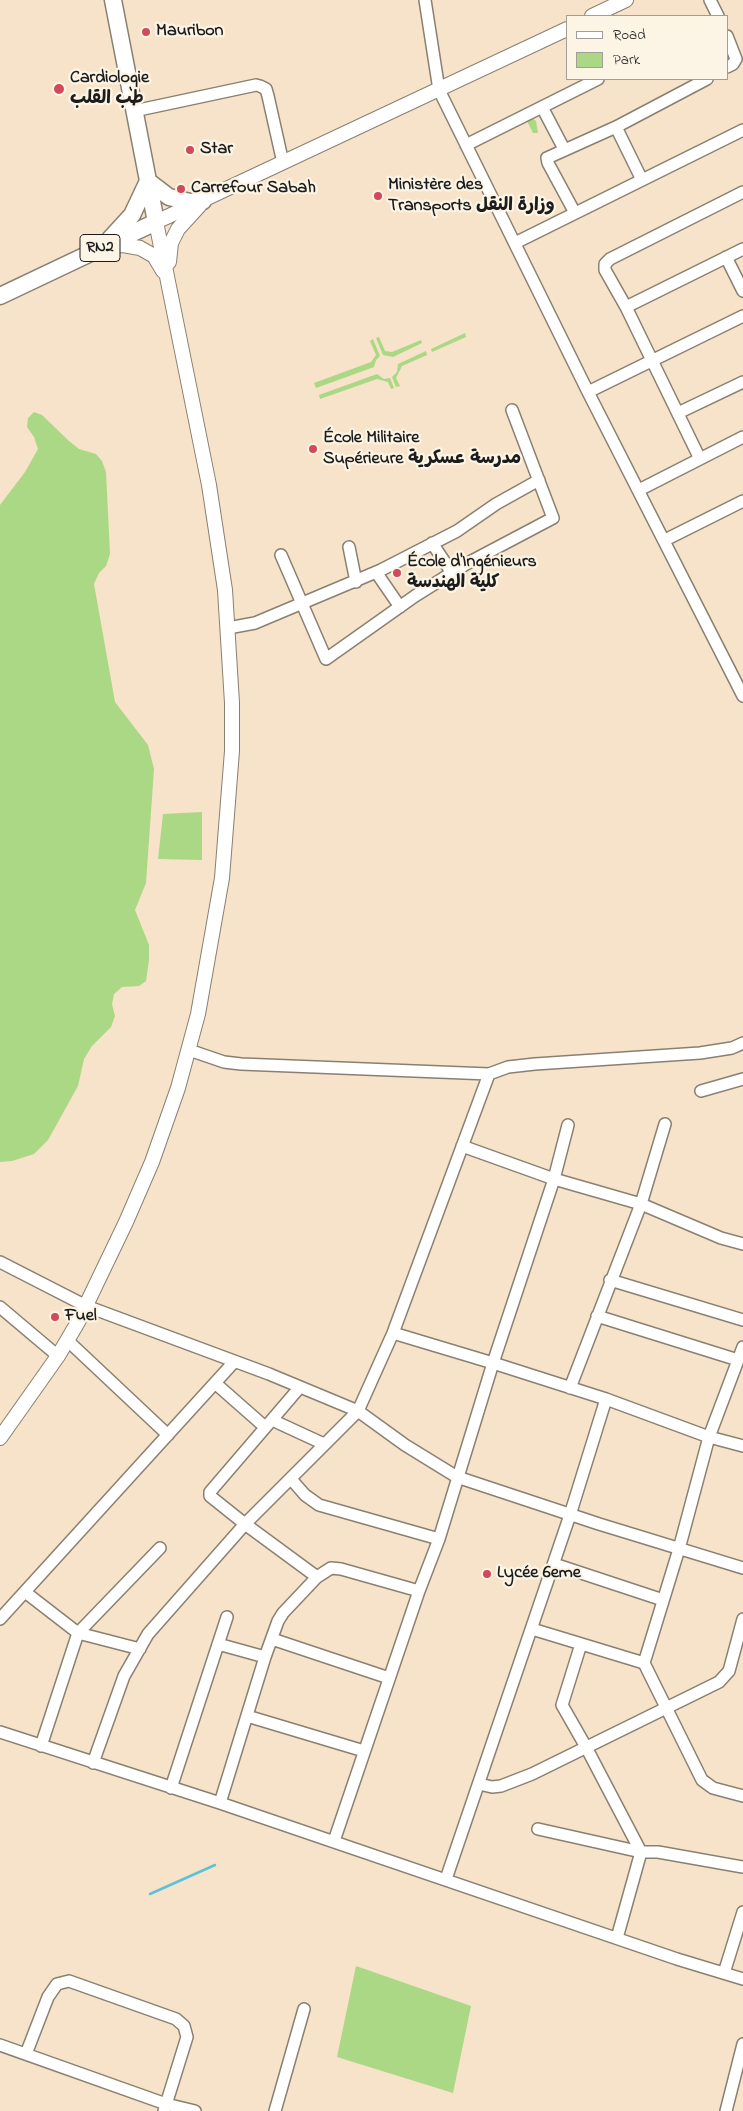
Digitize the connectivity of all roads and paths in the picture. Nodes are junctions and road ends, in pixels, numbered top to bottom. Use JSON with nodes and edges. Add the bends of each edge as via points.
{"nodes":[{"id":1,"x":113,"y":0,"type":"edge"},
{"id":2,"x":425,"y":0,"type":"edge"},
{"id":3,"x":626,"y":0,"type":"edge"},
{"id":4,"x":710,"y":0,"type":"edge"},
{"id":5,"x":594,"y":15,"type":"edge"},
{"id":6,"x":718,"y":15,"type":"edge"},
{"id":7,"x":566,"y":30,"type":"edge"},
{"id":8,"x":728,"y":39,"type":"edge"},
{"id":9,"x":728,"y":66,"type":"edge"},
{"id":10,"x":593,"y":80,"type":"edge"},
{"id":11,"x":705,"y":80,"type":"edge"},
{"id":12,"x":439,"y":90,"type":"junction"},
{"id":13,"x":542,"y":107,"type":"junction"},
{"id":14,"x":134,"y":111,"type":"junction"},
{"id":15,"x":616,"y":127,"type":"junction"},
{"id":16,"x":743,"y":130,"type":"edge"},
{"id":17,"x":466,"y":145,"type":"junction"},
{"id":18,"x":564,"y":149,"type":"junction"},
{"id":19,"x":283,"y":163,"type":"junction"},
{"id":20,"x":148,"y":180,"type":"junction"},
{"id":21,"x":642,"y":180,"type":"junction"},
{"id":22,"x":743,"y":192,"type":"edge"},
{"id":23,"x":203,"y":201,"type":"junction"},
{"id":24,"x":575,"y":213,"type":"junction"},
{"id":25,"x":156,"y":222,"type":"junction"},
{"id":26,"x":515,"y":242,"type":"junction"},
{"id":27,"x":102,"y":247,"type":"junction"},
{"id":28,"x":743,"y":248,"type":"edge"},
{"id":29,"x":726,"y":257,"type":"junction"},
{"id":30,"x":171,"y":290,"type":"junction"},
{"id":31,"x":743,"y":291,"type":"edge"},
{"id":32,"x":0,"y":296,"type":"edge"},
{"id":33,"x":626,"y":307,"type":"junction"},
{"id":34,"x":743,"y":316,"type":"edge"},
{"id":35,"x":652,"y":361,"type":"junction"},
{"id":36,"x":743,"y":382,"type":"edge"},
{"id":37,"x":588,"y":392,"type":"junction"},
{"id":38,"x":512,"y":410,"type":"dead end"},
{"id":39,"x":678,"y":413,"type":"junction"},
{"id":40,"x":743,"y":437,"type":"edge"},
{"id":41,"x":700,"y":458,"type":"junction"},
{"id":42,"x":539,"y":480,"type":"junction"},
{"id":43,"x":639,"y":490,"type":"junction"},
{"id":44,"x":743,"y":501,"type":"edge"},
{"id":45,"x":665,"y":540,"type":"junction"},
{"id":46,"x":432,"y":544,"type":"junction"},
{"id":47,"x":349,"y":547,"type":"dead end"},
{"id":48,"x":281,"y":555,"type":"dead end"},
{"id":49,"x":376,"y":572,"type":"junction"},
{"id":50,"x":452,"y":574,"type":"junction"},
{"id":51,"x":356,"y":582,"type":"junction"},
{"id":52,"x":302,"y":604,"type":"junction"},
{"id":53,"x":400,"y":607,"type":"junction"},
{"id":54,"x":228,"y":628,"type":"junction"},
{"id":55,"x":743,"y":696,"type":"edge"},
{"id":56,"x":743,"y":1043,"type":"edge"},
{"id":57,"x":189,"y":1050,"type":"junction"},
{"id":58,"x":489,"y":1074,"type":"junction"},
{"id":59,"x":743,"y":1080,"type":"edge"},
{"id":60,"x":701,"y":1091,"type":"dead end"},
{"id":61,"x":665,"y":1124,"type":"dead end"},
{"id":62,"x":568,"y":1125,"type":"dead end"},
{"id":63,"x":462,"y":1146,"type":"junction"},
{"id":64,"x":554,"y":1179,"type":"junction"},
{"id":65,"x":641,"y":1204,"type":"junction"},
{"id":66,"x":743,"y":1244,"type":"edge"},
{"id":67,"x":0,"y":1262,"type":"edge"},
{"id":68,"x":610,"y":1280,"type":"junction"},
{"id":69,"x":86,"y":1306,"type":"junction"},
{"id":70,"x":0,"y":1307,"type":"edge"},
{"id":71,"x":597,"y":1316,"type":"junction"},
{"id":72,"x":743,"y":1320,"type":"edge"},
{"id":73,"x":393,"y":1333,"type":"junction"},
{"id":74,"x":68,"y":1340,"type":"junction"},
{"id":75,"x":743,"y":1347,"type":"edge"},
{"id":76,"x":58,"y":1356,"type":"junction"},
{"id":77,"x":738,"y":1360,"type":"junction"},
{"id":78,"x":234,"y":1362,"type":"junction"},
{"id":79,"x":493,"y":1363,"type":"junction"},
{"id":80,"x":737,"y":1378,"type":"edge"},
{"id":81,"x":215,"y":1383,"type":"junction"},
{"id":82,"x":300,"y":1387,"type":"junction"},
{"id":83,"x":570,"y":1388,"type":"junction"},
{"id":84,"x":606,"y":1399,"type":"junction"},
{"id":85,"x":358,"y":1411,"type":"junction"},
{"id":86,"x":268,"y":1423,"type":"junction"},
{"id":87,"x":168,"y":1435,"type":"junction"},
{"id":88,"x":709,"y":1437,"type":"junction"},
{"id":89,"x":0,"y":1438,"type":"edge"},
{"id":90,"x":324,"y":1444,"type":"junction"},
{"id":91,"x":743,"y":1446,"type":"edge"},
{"id":92,"x":457,"y":1477,"type":"junction"},
{"id":93,"x":291,"y":1479,"type":"junction"},
{"id":94,"x":570,"y":1515,"type":"junction"},
{"id":95,"x":245,"y":1524,"type":"junction"},
{"id":96,"x":438,"y":1539,"type":"junction"},
{"id":97,"x":160,"y":1548,"type":"dead end"},
{"id":98,"x":679,"y":1549,"type":"junction"},
{"id":99,"x":554,"y":1564,"type":"junction"},
{"id":100,"x":743,"y":1568,"type":"edge"},
{"id":101,"x":317,"y":1577,"type":"junction"},
{"id":102,"x":419,"y":1591,"type":"junction"},
{"id":103,"x":25,"y":1592,"type":"junction"},
{"id":104,"x":663,"y":1600,"type":"junction"},
{"id":105,"x":227,"y":1616,"type":"dead end"},
{"id":106,"x":0,"y":1619,"type":"edge"},
{"id":107,"x":743,"y":1619,"type":"edge"},
{"id":108,"x":532,"y":1629,"type":"junction"},
{"id":109,"x":78,"y":1633,"type":"junction"},
{"id":110,"x":272,"y":1639,"type":"junction"},
{"id":111,"x":218,"y":1644,"type":"junction"},
{"id":112,"x":581,"y":1644,"type":"junction"},
{"id":113,"x":140,"y":1649,"type":"junction"},
{"id":114,"x":265,"y":1657,"type":"junction"},
{"id":115,"x":738,"y":1660,"type":"edge"},
{"id":116,"x":644,"y":1663,"type":"junction"},
{"id":117,"x":389,"y":1678,"type":"junction"},
{"id":118,"x":666,"y":1707,"type":"junction"},
{"id":119,"x":247,"y":1716,"type":"junction"},
{"id":120,"x":0,"y":1732,"type":"edge"},
{"id":121,"x":42,"y":1746,"type":"junction"},
{"id":122,"x":586,"y":1747,"type":"junction"},
{"id":123,"x":364,"y":1751,"type":"junction"},
{"id":124,"x":92,"y":1763,"type":"junction"},
{"id":125,"x":479,"y":1784,"type":"junction"},
{"id":126,"x":171,"y":1788,"type":"junction"},
{"id":127,"x":743,"y":1796,"type":"edge"},
{"id":128,"x":220,"y":1803,"type":"junction"},
{"id":129,"x":538,"y":1829,"type":"dead end"},
{"id":130,"x":334,"y":1841,"type":"junction"},
{"id":131,"x":641,"y":1852,"type":"junction"},
{"id":132,"x":743,"y":1867,"type":"edge"},
{"id":133,"x":446,"y":1878,"type":"junction"},
{"id":134,"x":743,"y":1912,"type":"edge"},
{"id":135,"x":617,"y":1938,"type":"junction"},
{"id":136,"x":724,"y":1973,"type":"junction"},
{"id":137,"x":743,"y":1979,"type":"edge"},
{"id":138,"x":304,"y":2009,"type":"dead end"},
{"id":139,"x":743,"y":2044,"type":"edge"},
{"id":140,"x":0,"y":2045,"type":"edge"},
{"id":141,"x":26,"y":2054,"type":"junction"},
{"id":142,"x":741,"y":2063,"type":"edge"},
{"id":143,"x":738,"y":2088,"type":"edge"},
{"id":144,"x":165,"y":2107,"type":"edge"},
{"id":145,"x":194,"y":2111,"type":"edge"},
{"id":146,"x":275,"y":2111,"type":"edge"},
{"id":147,"x":726,"y":2111,"type":"edge"}],
"edges":[{"from":1,"to":14,"type":"highway"},
{"from":2,"to":12,"type":"street"},
{"from":3,"to":5,"type":"main road"},
{"from":4,"to":6,"type":"street"},
{"from":7,"to":12,"type":"main road"},
{"from":8,"to":9,"type":"street","via":[[736,59]]},
{"from":10,"to":13,"type":"street"},
{"from":11,"to":15,"type":"street"},
{"from":12,"to":17,"type":"street"},
{"from":12,"to":19,"type":"main road"},
{"from":13,"to":17,"type":"street"},
{"from":13,"to":18,"type":"street"},
{"from":14,"to":19,"type":"street","via":[[260,86],[266,89]]},
{"from":14,"to":20,"type":"highway"},
{"from":15,"to":18,"type":"street"},
{"from":15,"to":21,"type":"street"},
{"from":16,"to":21,"type":"street"},
{"from":17,"to":26,"type":"street"},
{"from":18,"to":24,"type":"street","via":[[550,155],[547,160]]},
{"from":19,"to":23,"type":"main road"},
{"from":20,"to":23,"type":"highway","via":[[168,196],[190,202]]},
{"from":20,"to":25,"type":"highway"},
{"from":20,"to":27,"type":"highway","via":[[132,215]]},
{"from":21,"to":24,"type":"street"},
{"from":22,"to":33,"type":"street","via":[[610,259],[605,270]]},
{"from":23,"to":25,"type":"main road"},
{"from":23,"to":30,"type":"main road","via":[[178,229],[171,243]]},
{"from":24,"to":26,"type":"street"},
{"from":25,"to":27,"type":"highway","number":"RN2"},
{"from":25,"to":30,"type":"main road"},
{"from":26,"to":37,"type":"street"},
{"from":27,"to":30,"type":"main road","via":[[132,246],[148,252],[160,263]]},
{"from":27,"to":32,"type":"highway","number":"RN2"},
{"from":28,"to":29,"type":"street"},
{"from":29,"to":31,"type":"street"},
{"from":29,"to":33,"type":"street"},
{"from":30,"to":54,"type":"main road","via":[[210,485]]},
{"from":33,"to":35,"type":"street"},
{"from":34,"to":35,"type":"street"},
{"from":35,"to":37,"type":"street"},
{"from":35,"to":39,"type":"street"},
{"from":36,"to":39,"type":"street"},
{"from":37,"to":43,"type":"street"},
{"from":38,"to":42,"type":"street"},
{"from":39,"to":41,"type":"street"},
{"from":40,"to":41,"type":"street"},
{"from":41,"to":43,"type":"street"},
{"from":42,"to":46,"type":"street"},
{"from":42,"to":50,"type":"street","via":[[553,518]]},
{"from":43,"to":45,"type":"street"},
{"from":44,"to":45,"type":"street"},
{"from":45,"to":55,"type":"street"},
{"from":46,"to":49,"type":"street"},
{"from":46,"to":50,"type":"street"},
{"from":47,"to":51,"type":"street"},
{"from":48,"to":52,"type":"street"},
{"from":49,"to":51,"type":"street"},
{"from":49,"to":53,"type":"street"},
{"from":50,"to":53,"type":"street"},
{"from":51,"to":52,"type":"street"},
{"from":52,"to":53,"type":"street","via":[[326,659]]},
{"from":52,"to":54,"type":"street","via":[[255,623]]},
{"from":54,"to":57,"type":"main road","via":[[232,751],[226,838],[214,925]]},
{"from":56,"to":58,"type":"street","via":[[700,1053],[535,1064]]},
{"from":57,"to":58,"type":"street","via":[[241,1064]]},
{"from":57,"to":69,"type":"main road","via":[[152,1162]]},
{"from":58,"to":63,"type":"street"},
{"from":59,"to":60,"type":"street"},
{"from":61,"to":65,"type":"street"},
{"from":62,"to":64,"type":"street"},
{"from":63,"to":64,"type":"street"},
{"from":63,"to":73,"type":"street"},
{"from":64,"to":65,"type":"street"},
{"from":64,"to":79,"type":"street"},
{"from":65,"to":66,"type":"street"},
{"from":65,"to":68,"type":"street"},
{"from":67,"to":69,"type":"street"},
{"from":68,"to":71,"type":"street"},
{"from":68,"to":72,"type":"street"},
{"from":69,"to":74,"type":"main road"},
{"from":69,"to":78,"type":"street"},
{"from":70,"to":76,"type":"street"},
{"from":71,"to":77,"type":"street"},
{"from":71,"to":83,"type":"street"},
{"from":73,"to":79,"type":"street"},
{"from":73,"to":85,"type":"street"},
{"from":74,"to":76,"type":"main road"},
{"from":74,"to":87,"type":"street"},
{"from":75,"to":77,"type":"street"},
{"from":76,"to":89,"type":"main road"},
{"from":77,"to":80,"type":"street"},
{"from":78,"to":81,"type":"street"},
{"from":78,"to":82,"type":"street"},
{"from":79,"to":83,"type":"street"},
{"from":79,"to":92,"type":"street"},
{"from":80,"to":88,"type":"street"},
{"from":81,"to":86,"type":"street"},
{"from":81,"to":87,"type":"street"},
{"from":82,"to":85,"type":"street"},
{"from":82,"to":86,"type":"street"},
{"from":83,"to":84,"type":"street"},
{"from":84,"to":88,"type":"street"},
{"from":84,"to":94,"type":"street"},
{"from":85,"to":90,"type":"street"},
{"from":85,"to":92,"type":"street"},
{"from":86,"to":90,"type":"street"},
{"from":86,"to":95,"type":"street","via":[[210,1492],[210,1496]]},
{"from":87,"to":103,"type":"street"},
{"from":88,"to":91,"type":"street"},
{"from":88,"to":98,"type":"street"},
{"from":90,"to":93,"type":"street"},
{"from":92,"to":94,"type":"street"},
{"from":92,"to":96,"type":"street"},
{"from":93,"to":95,"type":"street"},
{"from":93,"to":96,"type":"street","via":[[319,1505]]},
{"from":94,"to":98,"type":"street"},
{"from":94,"to":99,"type":"street"},
{"from":95,"to":101,"type":"street"},
{"from":95,"to":113,"type":"street","via":[[174,1603]]},
{"from":96,"to":102,"type":"street"},
{"from":97,"to":109,"type":"street"},
{"from":98,"to":100,"type":"street"},
{"from":98,"to":104,"type":"street"},
{"from":99,"to":104,"type":"street"},
{"from":99,"to":108,"type":"street"},
{"from":101,"to":102,"type":"street","via":[[331,1568],[341,1569]]},
{"from":101,"to":110,"type":"street","via":[[283,1613]]},
{"from":102,"to":117,"type":"street"},
{"from":103,"to":106,"type":"street"},
{"from":103,"to":109,"type":"street"},
{"from":104,"to":116,"type":"street"},
{"from":105,"to":111,"type":"street"},
{"from":107,"to":115,"type":"street"},
{"from":108,"to":112,"type":"street"},
{"from":108,"to":125,"type":"street"},
{"from":109,"to":113,"type":"street"},
{"from":109,"to":121,"type":"street"},
{"from":110,"to":114,"type":"street"},
{"from":110,"to":117,"type":"street"},
{"from":111,"to":114,"type":"street"},
{"from":111,"to":126,"type":"street"},
{"from":112,"to":116,"type":"street"},
{"from":112,"to":122,"type":"street","via":[[562,1705]]},
{"from":113,"to":124,"type":"street","via":[[124,1676]]},
{"from":114,"to":119,"type":"street"},
{"from":115,"to":118,"type":"street","via":[[719,1682]]},
{"from":116,"to":118,"type":"street"},
{"from":117,"to":123,"type":"street"},
{"from":118,"to":122,"type":"street"},
{"from":118,"to":127,"type":"street","via":[[702,1780],[712,1788]]},
{"from":119,"to":123,"type":"street"},
{"from":119,"to":128,"type":"street"},
{"from":120,"to":121,"type":"street"},
{"from":121,"to":124,"type":"street"},
{"from":122,"to":125,"type":"street","via":[[502,1786]]},
{"from":122,"to":131,"type":"street"},
{"from":123,"to":130,"type":"street"},
{"from":124,"to":126,"type":"street"},
{"from":125,"to":133,"type":"street"},
{"from":126,"to":128,"type":"street"},
{"from":128,"to":130,"type":"street"},
{"from":129,"to":131,"type":"street"},
{"from":130,"to":133,"type":"street"},
{"from":131,"to":132,"type":"street"},
{"from":131,"to":135,"type":"street"},
{"from":133,"to":135,"type":"street"},
{"from":134,"to":136,"type":"street"},
{"from":135,"to":136,"type":"street"},
{"from":136,"to":137,"type":"street"},
{"from":138,"to":146,"type":"street"},
{"from":139,"to":142,"type":"street"},
{"from":140,"to":141,"type":"street"},
{"from":141,"to":144,"type":"street"},
{"from":141,"to":144,"type":"street","via":[[48,1997],[57,1984],[69,1981],[176,2019],[184,2026],[187,2037]]},
{"from":142,"to":143,"type":"street"},
{"from":143,"to":147,"type":"street"},
{"from":144,"to":145,"type":"street"}]}
